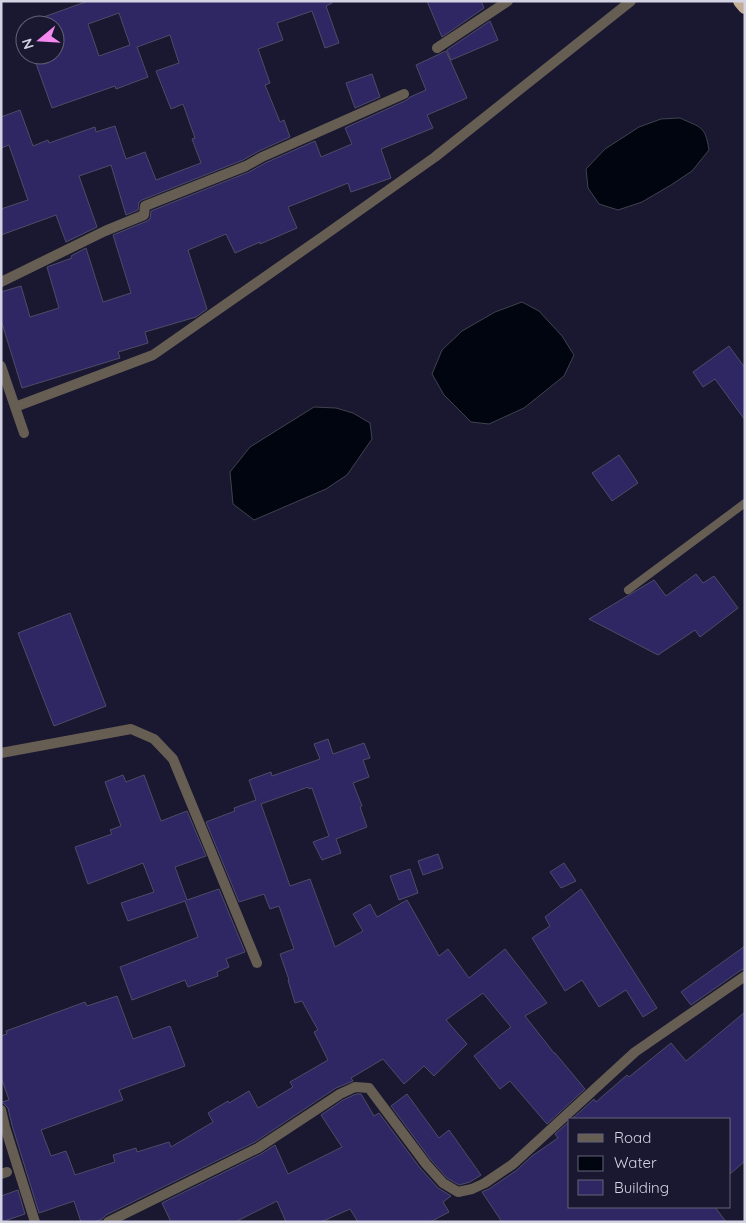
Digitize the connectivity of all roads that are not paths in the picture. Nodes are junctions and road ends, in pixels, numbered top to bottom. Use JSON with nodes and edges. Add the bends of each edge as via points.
{"nodes":[{"id":1,"x":508,"y":1,"type":"edge"},
{"id":2,"x":631,"y":1,"type":"edge"},
{"id":3,"x":740,"y":1,"type":"edge"},
{"id":4,"x":745,"y":7,"type":"edge"},
{"id":5,"x":437,"y":48,"type":"dead end"},
{"id":6,"x":404,"y":94,"type":"dead end"},
{"id":7,"x":1,"y":282,"type":"edge"},
{"id":8,"x":1,"y":366,"type":"edge"},
{"id":9,"x":15,"y":407,"type":"junction"},
{"id":10,"x":24,"y":432,"type":"dead end"},
{"id":11,"x":745,"y":503,"type":"edge"},
{"id":12,"x":628,"y":590,"type":"dead end"},
{"id":13,"x":1,"y":753,"type":"edge"},
{"id":14,"x":257,"y":963,"type":"dead end"},
{"id":15,"x":745,"y":976,"type":"edge"},
{"id":16,"x":1,"y":1110,"type":"edge"},
{"id":17,"x":36,"y":1222,"type":"edge"},
{"id":18,"x":108,"y":1222,"type":"edge"}],
"edges":[{"from":1,"to":5,"type":"street"},
{"from":2,"to":9,"type":"street","via":[[435,157],[153,355]]},
{"from":3,"to":4,"type":"highway"},
{"from":6,"to":7,"type":"street","via":[[246,166],[145,206],[144,215]]},
{"from":8,"to":9,"type":"street"},
{"from":9,"to":10,"type":"street"},
{"from":11,"to":12,"type":"lane"},
{"from":13,"to":14,"type":"street","via":[[131,729],[154,739],[173,760]]},
{"from":15,"to":18,"type":"street","via":[[634,1052],[513,1164],[472,1189],[458,1192],[443,1183],[369,1088],[355,1087],[258,1148]]},
{"from":16,"to":17,"type":"street"}]}
